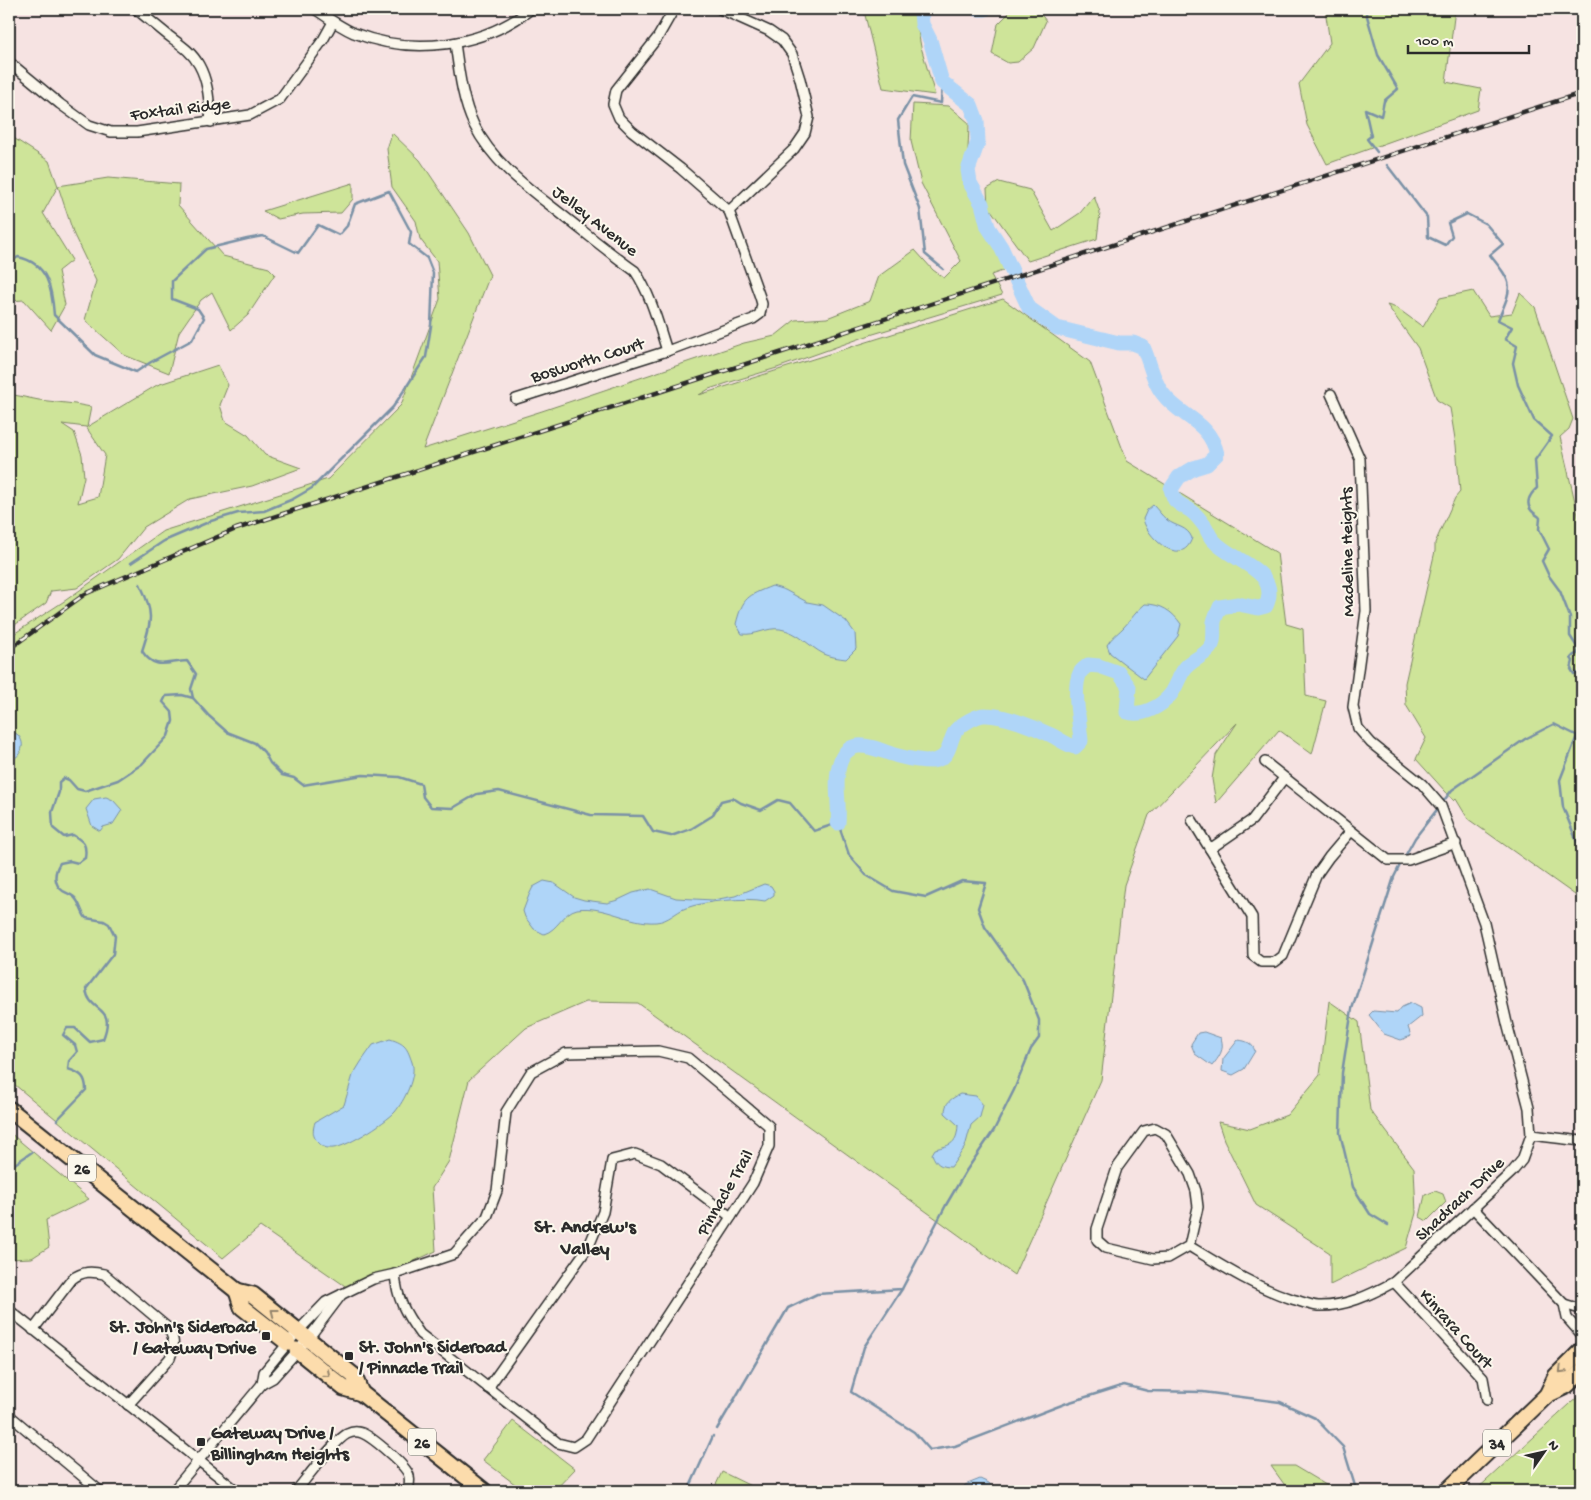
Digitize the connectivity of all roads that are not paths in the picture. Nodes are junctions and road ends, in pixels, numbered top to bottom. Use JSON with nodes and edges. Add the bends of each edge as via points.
{"nodes":[{"id":1,"x":136,"y":9,"type":"edge"},
{"id":2,"x":316,"y":9,"type":"edge"},
{"id":3,"x":531,"y":9,"type":"edge"},
{"id":4,"x":674,"y":9,"type":"edge"},
{"id":5,"x":720,"y":9,"type":"edge"},
{"id":6,"x":333,"y":22,"type":"junction"},
{"id":7,"x":455,"y":43,"type":"junction"},
{"id":8,"x":9,"y":62,"type":"edge"},
{"id":9,"x":211,"y":122,"type":"junction"},
{"id":10,"x":729,"y":211,"type":"junction"},
{"id":11,"x":667,"y":351,"type":"junction"},
{"id":12,"x":1331,"y":394,"type":"dead end"},
{"id":13,"x":516,"y":398,"type":"dead end"},
{"id":14,"x":1265,"y":762,"type":"dead end"},
{"id":15,"x":1284,"y":778,"type":"junction"},
{"id":16,"x":1192,"y":820,"type":"dead end"},
{"id":17,"x":1352,"y":831,"type":"junction"},
{"id":18,"x":1456,"y":843,"type":"junction"},
{"id":19,"x":1210,"y":849,"type":"junction"},
{"id":20,"x":1470,"y":882,"type":"joint"},
{"id":21,"x":9,"y":1109,"type":"edge"},
{"id":22,"x":1531,"y":1135,"type":"junction"},
{"id":23,"x":1582,"y":1141,"type":"edge"},
{"id":24,"x":1473,"y":1208,"type":"junction"},
{"id":25,"x":731,"y":1217,"type":"junction"},
{"id":26,"x":1189,"y":1246,"type":"junction"},
{"id":27,"x":395,"y":1274,"type":"junction"},
{"id":28,"x":1394,"y":1282,"type":"junction"},
{"id":29,"x":237,"y":1292,"type":"junction"},
{"id":30,"x":342,"y":1294,"type":"junction"},
{"id":31,"x":1564,"y":1304,"type":"junction"},
{"id":32,"x":9,"y":1310,"type":"edge"},
{"id":33,"x":1582,"y":1311,"type":"edge"},
{"id":34,"x":33,"y":1330,"type":"junction"},
{"id":35,"x":303,"y":1335,"type":"junction"},
{"id":36,"x":1582,"y":1335,"type":"edge"},
{"id":37,"x":293,"y":1346,"type":"junction"},
{"id":38,"x":1582,"y":1350,"type":"edge"},
{"id":39,"x":1582,"y":1371,"type":"edge"},
{"id":40,"x":488,"y":1388,"type":"junction"},
{"id":41,"x":360,"y":1393,"type":"junction"},
{"id":42,"x":1547,"y":1395,"type":"junction"},
{"id":43,"x":1487,"y":1400,"type":"dead end"},
{"id":44,"x":128,"y":1405,"type":"junction"},
{"id":45,"x":9,"y":1415,"type":"edge"},
{"id":46,"x":199,"y":1460,"type":"junction"},
{"id":47,"x":100,"y":1491,"type":"edge"},
{"id":48,"x":174,"y":1491,"type":"edge"},
{"id":49,"x":237,"y":1491,"type":"edge"},
{"id":50,"x":296,"y":1491,"type":"edge"},
{"id":51,"x":407,"y":1491,"type":"edge"},
{"id":52,"x":484,"y":1491,"type":"edge"},
{"id":53,"x":1447,"y":1491,"type":"edge"}],
"edges":[{"from":1,"to":9,"type":"street","via":[[184,47],[197,62],[210,99]]},
{"from":2,"to":6,"type":"street"},
{"from":3,"to":7,"type":"street","via":[[486,35]]},
{"from":4,"to":10,"type":"street","via":[[658,37],[616,90],[613,104],[619,118],[632,131]]},
{"from":5,"to":10,"type":"street","via":[[782,40],[795,62],[809,117],[806,133],[794,148]]},
{"from":6,"to":7,"type":"street","via":[[372,39],[401,44]]},
{"from":6,"to":9,"type":"street","name":"Foxtail Ridge","via":[[280,98],[250,115]]},
{"from":7,"to":11,"type":"street","name":"Jelley Avenue","via":[[467,104],[483,141],[506,170],[635,271],[654,308]]},
{"from":8,"to":9,"type":"street","name":"Foxtail Ridge","via":[[60,104],[90,125],[104,130],[137,132]]},
{"from":10,"to":11,"type":"street","via":[[760,297],[760,314]]},
{"from":11,"to":13,"type":"street","name":"Bosworth Court"},
{"from":12,"to":18,"type":"street","name":"Madeline Heights","via":[[1360,459],[1366,611],[1353,707],[1358,728],[1371,743],[1422,784],[1441,806]]},
{"from":14,"to":15,"type":"street"},
{"from":15,"to":17,"type":"street"},
{"from":15,"to":19,"type":"street","via":[[1252,820]]},
{"from":16,"to":19,"type":"street"},
{"from":17,"to":18,"type":"street","via":[[1388,860],[1408,860]]},
{"from":17,"to":19,"type":"street","via":[[1318,874],[1284,956],[1275,962],[1261,962],[1254,956],[1252,917]]},
{"from":18,"to":20,"type":"street","name":"Madeline Heights"},
{"from":20,"to":22,"type":"street","name":"Shadrach Drive","via":[[1484,923],[1529,1108]]},
{"from":21,"to":29,"type":"main road","number":"26"},
{"from":22,"to":23,"type":"street"},
{"from":22,"to":24,"type":"street","name":"Shadrach Drive","via":[[1522,1160]]},
{"from":24,"to":28,"type":"street","name":"Shadrach Drive"},
{"from":24,"to":31,"type":"street"},
{"from":25,"to":27,"type":"street","name":"Pinnacle Trail","via":[[753,1184],[769,1146],[768,1126],[688,1058],[658,1050],[566,1053],[531,1072],[506,1112],[497,1191],[487,1217],[454,1254]]},
{"from":25,"to":40,"type":"street","name":"Pinnacle Trail","via":[[586,1440],[574,1447],[558,1443]]},
{"from":25,"to":40,"type":"street","via":[[661,1164],[635,1154],[612,1160],[603,1212],[589,1246]]},
{"from":26,"to":26,"type":"street","via":[[1198,1207],[1190,1174],[1166,1134],[1156,1128],[1144,1131],[1117,1168],[1097,1229],[1097,1240],[1106,1248],[1153,1259],[1168,1258]]},
{"from":26,"to":28,"type":"street","name":"Shadrach Drive","via":[[1232,1273],[1274,1293],[1317,1306],[1352,1302]]},
{"from":27,"to":30,"type":"street","name":"Pinnacle Trail","via":[[373,1279]]},
{"from":27,"to":40,"type":"street","name":"Pinnacle Trail","via":[[396,1292],[420,1334]]},
{"from":28,"to":43,"type":"street","name":"Kinrara Court","via":[[1483,1378]]},
{"from":35,"to":29,"type":"main road","number":"26","one_way":true,"via":[[253,1295]]},
{"from":29,"to":37,"type":"main road","number":"26","via":[[242,1307]]},
{"from":30,"to":35,"type":"street","name":"Pinnacle Trail"},
{"from":30,"to":35,"type":"street","name":"Pinnacle Trail","via":[[326,1302]]},
{"from":31,"to":33,"type":"street"},
{"from":31,"to":36,"type":"street","via":[[1567,1318]]},
{"from":32,"to":34,"type":"street"},
{"from":34,"to":44,"type":"street"},
{"from":34,"to":44,"type":"street","via":[[72,1279],[92,1271],[104,1274],[167,1327],[173,1336],[174,1348],[170,1358]]},
{"from":35,"to":37,"type":"street","name":"Pinnacle Trail"},
{"from":35,"to":37,"type":"street"},
{"from":35,"to":41,"type":"main road","number":"26","via":[[354,1376]]},
{"from":37,"to":41,"type":"main road","number":"26","one_way":true,"via":[[344,1388]]},
{"from":37,"to":46,"type":"street","via":[[264,1372],[262,1384]]},
{"from":38,"to":42,"type":"main road","number":"34","one_way":true,"via":[[1556,1376]]},
{"from":39,"to":42,"type":"main road","number":"34","via":[[1566,1386]]},
{"from":41,"to":52,"type":"main road","number":"26"},
{"from":42,"to":53,"type":"main road","number":"34"},
{"from":44,"to":46,"type":"street"},
{"from":45,"to":47,"type":"street"},
{"from":46,"to":48,"type":"street"},
{"from":46,"to":49,"type":"street"},
{"from":50,"to":51,"type":"street","via":[[340,1438],[353,1432],[362,1433],[398,1460],[409,1476]]}]}
